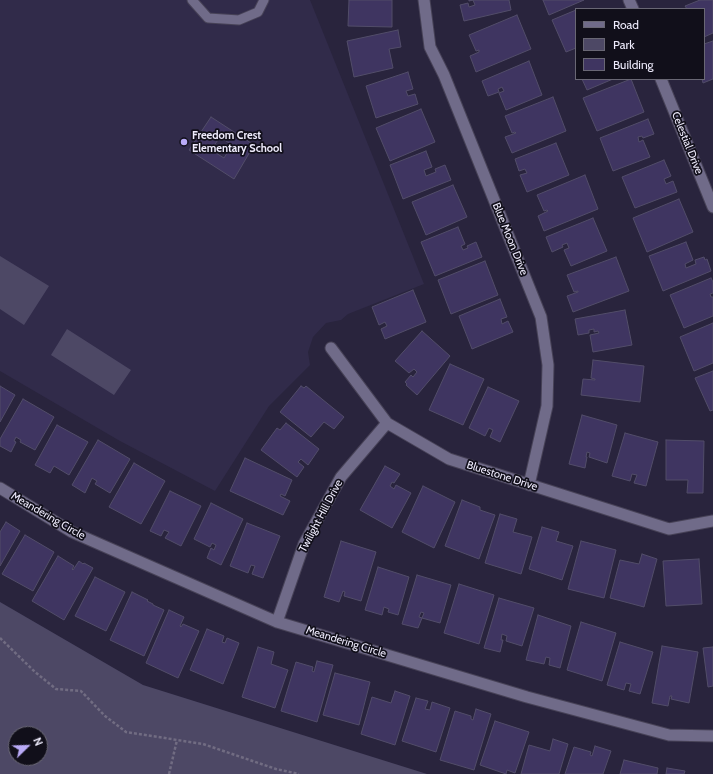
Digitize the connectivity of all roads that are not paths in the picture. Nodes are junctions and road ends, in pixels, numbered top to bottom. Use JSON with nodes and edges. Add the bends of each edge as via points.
{"nodes":[{"id":1,"x":192,"y":0,"type":"edge"},
{"id":2,"x":264,"y":0,"type":"edge"},
{"id":3,"x":424,"y":0,"type":"edge"},
{"id":4,"x":661,"y":80,"type":"edge"},
{"id":5,"x":713,"y":207,"type":"edge"},
{"id":6,"x":331,"y":348,"type":"dead end"},
{"id":7,"x":387,"y":423,"type":"junction"},
{"id":8,"x":528,"y":486,"type":"junction"},
{"id":9,"x":0,"y":488,"type":"edge"},
{"id":10,"x":713,"y":521,"type":"edge"},
{"id":11,"x":277,"y":622,"type":"junction"},
{"id":12,"x":713,"y":736,"type":"edge"}],
"edges":[{"from":1,"to":2,"type":"lane","via":[[208,18],[239,20],[258,12]]},
{"from":3,"to":8,"type":"street","name":"Blue Moon Drive","via":[[430,47],[444,75],[541,317],[548,365],[547,406]]},
{"from":4,"to":5,"type":"street","name":"Celestial Drive"},
{"from":6,"to":7,"type":"street","name":"Bluestone Drive"},
{"from":7,"to":8,"type":"street","name":"Bluestone Drive","via":[[449,459]]},
{"from":7,"to":11,"type":"street","name":"Twilight Hill Drive","via":[[341,477],[304,544]]},
{"from":8,"to":10,"type":"street","name":"Bluestone Drive","via":[[669,529]]},
{"from":9,"to":11,"type":"street","name":"Meandering Circle","via":[[72,532]]},
{"from":11,"to":12,"type":"street","name":"Meandering Circle","via":[[527,697],[669,735]]}]}
